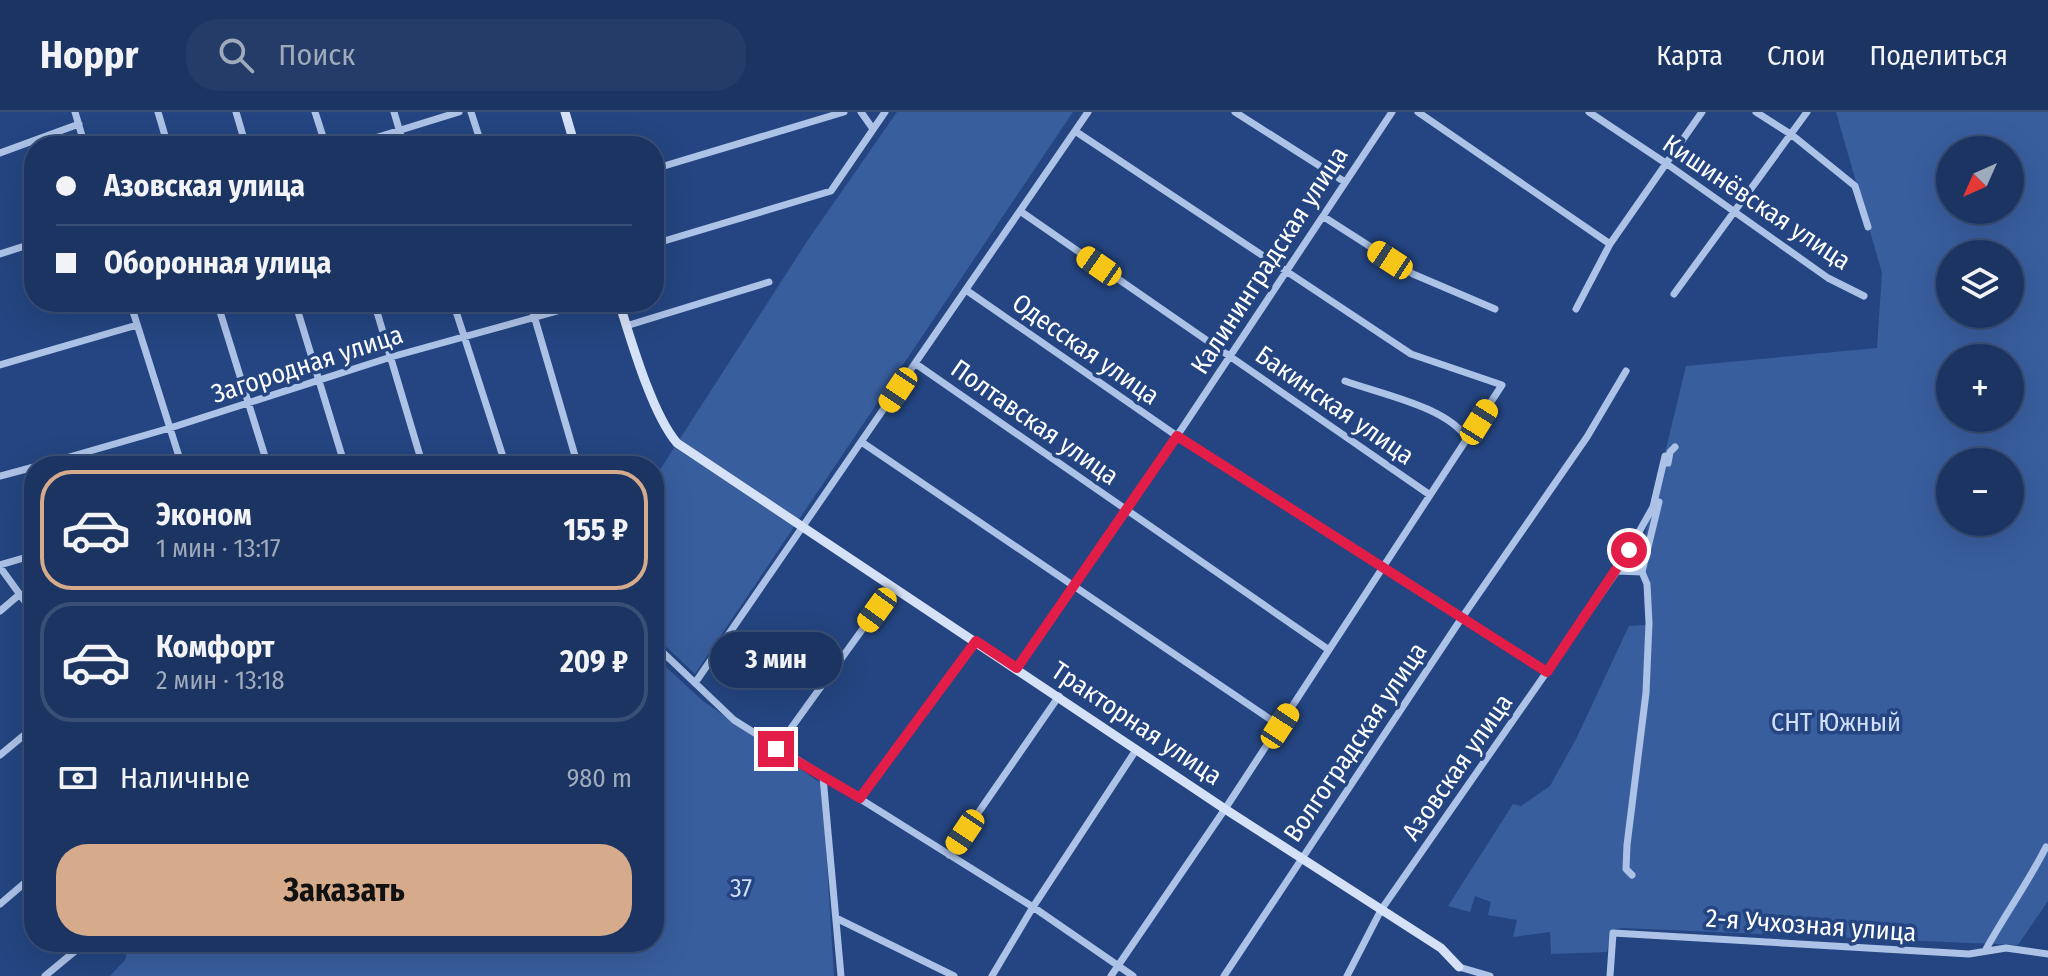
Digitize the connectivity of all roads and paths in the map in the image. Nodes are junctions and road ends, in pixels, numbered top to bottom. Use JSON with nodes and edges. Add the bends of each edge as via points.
{"nodes":[{"id":1,"x":75,"y":112,"type":"edge"},
{"id":2,"x":158,"y":112,"type":"edge"},
{"id":3,"x":236,"y":112,"type":"edge"},
{"id":4,"x":315,"y":112,"type":"edge"},
{"id":5,"x":394,"y":112,"type":"edge"},
{"id":6,"x":459,"y":112,"type":"edge"},
{"id":7,"x":471,"y":112,"type":"edge"},
{"id":8,"x":844,"y":112,"type":"edge"},
{"id":9,"x":861,"y":112,"type":"edge"},
{"id":10,"x":885,"y":112,"type":"edge"},
{"id":11,"x":1088,"y":112,"type":"edge"},
{"id":12,"x":1235,"y":112,"type":"edge"},
{"id":13,"x":1392,"y":112,"type":"edge"},
{"id":14,"x":1418,"y":112,"type":"edge"},
{"id":15,"x":1589,"y":112,"type":"edge"},
{"id":16,"x":1702,"y":112,"type":"edge"},
{"id":17,"x":1756,"y":112,"type":"edge"},
{"id":18,"x":1807,"y":112,"type":"edge"},
{"id":19,"x":568,"y":113,"type":"edge"},
{"id":20,"x":79,"y":124,"type":"junction"},
{"id":21,"x":873,"y":129,"type":"junction"},
{"id":22,"x":399,"y":130,"type":"junction"},
{"id":23,"x":1075,"y":131,"type":"junction"},
{"id":24,"x":1792,"y":135,"type":"junction"},
{"id":25,"x":46,"y":136,"type":"edge"},
{"id":26,"x":82,"y":136,"type":"edge"},
{"id":27,"x":165,"y":136,"type":"edge"},
{"id":28,"x":243,"y":136,"type":"edge"},
{"id":29,"x":323,"y":136,"type":"edge"},
{"id":30,"x":380,"y":136,"type":"edge"},
{"id":31,"x":401,"y":136,"type":"edge"},
{"id":32,"x":479,"y":136,"type":"edge"},
{"id":33,"x":573,"y":136,"type":"edge"},
{"id":34,"x":24,"y":144,"type":"edge"},
{"id":35,"x":0,"y":153,"type":"edge"},
{"id":36,"x":1667,"y":164,"type":"junction"},
{"id":37,"x":664,"y":166,"type":"edge"},
{"id":38,"x":1345,"y":182,"type":"junction"},
{"id":39,"x":1020,"y":211,"type":"junction"},
{"id":40,"x":1736,"y":212,"type":"junction"},
{"id":41,"x":1324,"y":217,"type":"junction"},
{"id":42,"x":1868,"y":227,"type":"dead end"},
{"id":43,"x":664,"y":241,"type":"edge"},
{"id":44,"x":1610,"y":244,"type":"junction"},
{"id":45,"x":24,"y":246,"type":"edge"},
{"id":46,"x":0,"y":254,"type":"edge"},
{"id":47,"x":1285,"y":272,"type":"junction"},
{"id":48,"x":769,"y":282,"type":"dead end"},
{"id":49,"x":966,"y":290,"type":"junction"},
{"id":50,"x":1674,"y":294,"type":"dead end"},
{"id":51,"x":1864,"y":296,"type":"dead end"},
{"id":52,"x":1495,"y":309,"type":"dead end"},
{"id":53,"x":1576,"y":309,"type":"dead end"},
{"id":54,"x":133,"y":312,"type":"edge"},
{"id":55,"x":220,"y":312,"type":"edge"},
{"id":56,"x":298,"y":312,"type":"edge"},
{"id":57,"x":377,"y":312,"type":"edge"},
{"id":58,"x":456,"y":312,"type":"edge"},
{"id":59,"x":533,"y":312,"type":"edge"},
{"id":60,"x":553,"y":312,"type":"edge"},
{"id":61,"x":622,"y":312,"type":"edge"},
{"id":62,"x":535,"y":317,"type":"junction"},
{"id":63,"x":137,"y":325,"type":"junction"},
{"id":64,"x":626,"y":326,"type":"junction"},
{"id":65,"x":464,"y":337,"type":"junction"},
{"id":66,"x":391,"y":357,"type":"junction"},
{"id":67,"x":1230,"y":357,"type":"junction"},
{"id":68,"x":916,"y":364,"type":"junction"},
{"id":69,"x":0,"y":365,"type":"edge"},
{"id":70,"x":1626,"y":371,"type":"dead end"},
{"id":71,"x":320,"y":380,"type":"junction"},
{"id":72,"x":1345,"y":381,"type":"dead end"},
{"id":73,"x":250,"y":403,"type":"junction"},
{"id":74,"x":170,"y":428,"type":"junction"},
{"id":75,"x":1177,"y":436,"type":"junction"},
{"id":76,"x":1468,"y":440,"type":"junction"},
{"id":77,"x":863,"y":443,"type":"junction"},
{"id":78,"x":1675,"y":447,"type":"dead end"},
{"id":79,"x":91,"y":452,"type":"junction"},
{"id":80,"x":75,"y":456,"type":"edge"},
{"id":81,"x":92,"y":456,"type":"edge"},
{"id":82,"x":179,"y":456,"type":"edge"},
{"id":83,"x":265,"y":456,"type":"edge"},
{"id":84,"x":342,"y":456,"type":"edge"},
{"id":85,"x":420,"y":456,"type":"edge"},
{"id":86,"x":503,"y":456,"type":"edge"},
{"id":87,"x":575,"y":456,"type":"edge"},
{"id":88,"x":1665,"y":456,"type":"dead end"},
{"id":89,"x":24,"y":469,"type":"edge"},
{"id":90,"x":0,"y":476,"type":"edge"},
{"id":91,"x":1430,"y":495,"type":"junction"},
{"id":92,"x":1125,"y":509,"type":"junction"},
{"id":93,"x":803,"y":528,"type":"junction"},
{"id":94,"x":24,"y":558,"type":"edge"},
{"id":95,"x":0,"y":566,"type":"edge"},
{"id":96,"x":1382,"y":568,"type":"junction"},
{"id":97,"x":1617,"y":571,"type":"junction"},
{"id":98,"x":1642,"y":572,"type":"junction"},
{"id":99,"x":1075,"y":585,"type":"junction"},
{"id":100,"x":893,"y":587,"type":"junction"},
{"id":101,"x":20,"y":594,"type":"junction"},
{"id":102,"x":24,"y":600,"type":"edge"},
{"id":103,"x":0,"y":611,"type":"edge"},
{"id":104,"x":1461,"y":619,"type":"junction"},
{"id":105,"x":976,"y":641,"type":"junction"},
{"id":106,"x":1329,"y":650,"type":"junction"},
{"id":107,"x":664,"y":654,"type":"edge"},
{"id":108,"x":1017,"y":668,"type":"junction"},
{"id":109,"x":1547,"y":672,"type":"junction"},
{"id":110,"x":695,"y":683,"type":"junction"},
{"id":111,"x":1059,"y":696,"type":"junction"},
{"id":112,"x":1280,"y":726,"type":"junction"},
{"id":113,"x":24,"y":735,"type":"edge"},
{"id":114,"x":776,"y":749,"type":"junction"},
{"id":115,"x":1136,"y":750,"type":"junction"},
{"id":116,"x":0,"y":755,"type":"edge"},
{"id":117,"x":823,"y":777,"type":"junction"},
{"id":118,"x":860,"y":798,"type":"junction"},
{"id":119,"x":1225,"y":809,"type":"junction"},
{"id":120,"x":2046,"y":847,"type":"dead end"},
{"id":121,"x":949,"y":855,"type":"junction"},
{"id":122,"x":1302,"y":858,"type":"junction"},
{"id":123,"x":1632,"y":875,"type":"dead end"},
{"id":124,"x":24,"y":884,"type":"edge"},
{"id":125,"x":0,"y":904,"type":"edge"},
{"id":126,"x":1033,"y":907,"type":"junction"},
{"id":127,"x":1381,"y":910,"type":"junction"},
{"id":128,"x":836,"y":918,"type":"junction"},
{"id":129,"x":74,"y":952,"type":"edge"},
{"id":130,"x":1984,"y":953,"type":"junction"},
{"id":131,"x":2048,"y":954,"type":"edge"},
{"id":132,"x":1118,"y":966,"type":"junction"},
{"id":133,"x":1461,"y":972,"type":"edge"},
{"id":134,"x":45,"y":976,"type":"edge"},
{"id":135,"x":841,"y":976,"type":"edge"},
{"id":136,"x":954,"y":976,"type":"edge"},
{"id":137,"x":992,"y":976,"type":"edge"},
{"id":138,"x":1111,"y":976,"type":"edge"},
{"id":139,"x":1133,"y":976,"type":"edge"},
{"id":140,"x":1224,"y":976,"type":"edge"},
{"id":141,"x":1347,"y":976,"type":"edge"},
{"id":142,"x":1490,"y":976,"type":"edge"},
{"id":143,"x":1610,"y":976,"type":"edge"}],
"edges":[{"from":1,"to":20,"type":"street"},
{"from":2,"to":27,"type":"street"},
{"from":3,"to":28,"type":"street"},
{"from":4,"to":29,"type":"street"},
{"from":5,"to":22,"type":"street"},
{"from":6,"to":22,"type":"street"},
{"from":7,"to":32,"type":"street"},
{"from":8,"to":37,"type":"street"},
{"from":9,"to":21,"type":"street"},
{"from":10,"to":21,"type":"street"},
{"from":11,"to":23,"type":"street"},
{"from":12,"to":38,"type":"street"},
{"from":13,"to":38,"type":"street","name":"Калининградская улица"},
{"from":14,"to":44,"type":"street"},
{"from":15,"to":36,"type":"street","name":"Кишинёвская улица"},
{"from":16,"to":36,"type":"street"},
{"from":17,"to":24,"type":"street"},
{"from":18,"to":24,"type":"street"},
{"from":19,"to":33,"type":"street"},
{"from":20,"to":25,"type":"street"},
{"from":20,"to":26,"type":"street"},
{"from":21,"to":43,"type":"street","via":[[831,191]]},
{"from":22,"to":30,"type":"street"},
{"from":22,"to":31,"type":"street"},
{"from":23,"to":39,"type":"street"},
{"from":23,"to":47,"type":"street"},
{"from":24,"to":40,"type":"street"},
{"from":24,"to":42,"type":"street","via":[[1855,186]]},
{"from":34,"to":35,"type":"street"},
{"from":36,"to":40,"type":"street","name":"Кишинёвская улица"},
{"from":36,"to":44,"type":"street"},
{"from":38,"to":41,"type":"street","name":"Калининградская улица"},
{"from":39,"to":49,"type":"street"},
{"from":39,"to":67,"type":"street","name":"Бакинская улица"},
{"from":40,"to":50,"type":"street"},
{"from":40,"to":51,"type":"street","name":"Кишинёвская улица","via":[[1828,278]]},
{"from":41,"to":47,"type":"street","name":"Калининградская улица"},
{"from":41,"to":52,"type":"street","via":[[1413,274]]},
{"from":44,"to":53,"type":"street"},
{"from":45,"to":46,"type":"street"},
{"from":47,"to":67,"type":"street","name":"Калининградская улица"},
{"from":47,"to":76,"type":"street","via":[[1411,354],[1502,385]]},
{"from":48,"to":64,"type":"street"},
{"from":49,"to":68,"type":"street"},
{"from":49,"to":75,"type":"street","name":"Одесская улица"},
{"from":54,"to":63,"type":"street"},
{"from":55,"to":73,"type":"street"},
{"from":56,"to":71,"type":"street"},
{"from":57,"to":66,"type":"street"},
{"from":58,"to":65,"type":"street"},
{"from":59,"to":62,"type":"street"},
{"from":60,"to":62,"type":"street","name":"Загородная улица"},
{"from":61,"to":64,"type":"street","name":"Тракторная улица"},
{"from":62,"to":65,"type":"street","name":"Загородная улица"},
{"from":62,"to":87,"type":"street"},
{"from":63,"to":69,"type":"street"},
{"from":63,"to":74,"type":"street"},
{"from":64,"to":93,"type":"street","name":"Тракторная улица","via":[[668,433]]},
{"from":65,"to":66,"type":"street","name":"Загородная улица"},
{"from":65,"to":86,"type":"street"},
{"from":66,"to":71,"type":"street","name":"Загородная улица"},
{"from":66,"to":85,"type":"street"},
{"from":67,"to":75,"type":"street","name":"Калининградская улица"},
{"from":67,"to":91,"type":"street","name":"Бакинская улица"},
{"from":68,"to":77,"type":"street"},
{"from":68,"to":92,"type":"street","name":"Полтавская улица"},
{"from":70,"to":104,"type":"street","name":"Волгоградская улица","via":[[1587,437]]},
{"from":71,"to":73,"type":"street","name":"Загородная улица"},
{"from":71,"to":84,"type":"street"},
{"from":72,"to":76,"type":"street","via":[[1438,413]]},
{"from":73,"to":74,"type":"street","name":"Загородная улица"},
{"from":73,"to":83,"type":"street"},
{"from":74,"to":79,"type":"street","name":"Загородная улица"},
{"from":74,"to":82,"type":"street"},
{"from":75,"to":92,"type":"street","name":"Калининградская улица"},
{"from":75,"to":96,"type":"street","name":"Одесская улица"},
{"from":76,"to":91,"type":"street"},
{"from":77,"to":93,"type":"street"},
{"from":77,"to":99,"type":"street"},
{"from":78,"to":98,"type":"street"},
{"from":79,"to":80,"type":"street","name":"Загородная улица"},
{"from":79,"to":81,"type":"street"},
{"from":88,"to":97,"type":"street","name":"Азовская улица","via":[[1653,507]]},
{"from":89,"to":90,"type":"street","name":"Загородная улица"},
{"from":91,"to":96,"type":"street"},
{"from":92,"to":99,"type":"street","name":"Калининградская улица"},
{"from":92,"to":106,"type":"street","name":"Полтавская улица"},
{"from":93,"to":100,"type":"street","name":"Тракторная улица"},
{"from":93,"to":110,"type":"street"},
{"from":94,"to":95,"type":"street"},
{"from":95,"to":101,"type":"street"},
{"from":96,"to":104,"type":"street","name":"Одесская улица"},
{"from":96,"to":106,"type":"street"},
{"from":97,"to":98,"type":"street"},
{"from":97,"to":109,"type":"street","name":"Азовская улица"},
{"from":98,"to":123,"type":"street","via":[[1649,623],[1627,845],[1626,869]]},
{"from":99,"to":108,"type":"street","name":"Калининградская улица"},
{"from":99,"to":112,"type":"street"},
{"from":100,"to":105,"type":"street","name":"Тракторная улица"},
{"from":100,"to":114,"type":"street"},
{"from":101,"to":102,"type":"street"},
{"from":101,"to":103,"type":"street"},
{"from":104,"to":109,"type":"street","name":"Одесская улица"},
{"from":104,"to":122,"type":"street","name":"Волгоградская улица"},
{"from":105,"to":108,"type":"street","name":"Тракторная улица"},
{"from":105,"to":118,"type":"street"},
{"from":106,"to":112,"type":"street"},
{"from":107,"to":110,"type":"street"},
{"from":108,"to":111,"type":"street","name":"Тракторная улица"},
{"from":109,"to":127,"type":"street","name":"Азовская улица"},
{"from":110,"to":114,"type":"street","via":[[734,720]]},
{"from":111,"to":115,"type":"street","name":"Тракторная улица"},
{"from":111,"to":121,"type":"street"},
{"from":112,"to":119,"type":"street"},
{"from":113,"to":116,"type":"street"},
{"from":114,"to":117,"type":"street"},
{"from":115,"to":119,"type":"street","name":"Тракторная улица"},
{"from":115,"to":126,"type":"street"},
{"from":117,"to":118,"type":"street"},
{"from":117,"to":128,"type":"street"},
{"from":118,"to":121,"type":"street"},
{"from":119,"to":122,"type":"street","name":"Тракторная улица"},
{"from":119,"to":132,"type":"street"},
{"from":120,"to":130,"type":"street"},
{"from":121,"to":126,"type":"street"},
{"from":122,"to":127,"type":"street","name":"Тракторная улица"},
{"from":122,"to":140,"type":"street","name":"Волгоградская улица"},
{"from":124,"to":125,"type":"street"},
{"from":126,"to":132,"type":"street"},
{"from":126,"to":137,"type":"street"},
{"from":127,"to":133,"type":"street","name":"Тракторная улица","via":[[1441,948]]},
{"from":127,"to":141,"type":"street","name":"Азовская улица"},
{"from":128,"to":135,"type":"street"},
{"from":128,"to":136,"type":"street"},
{"from":129,"to":134,"type":"street"},
{"from":130,"to":131,"type":"street","name":"2-я Учхозная улица","via":[[2006,948]]},
{"from":130,"to":143,"type":"street","name":"2-я Учхозная улица","via":[[1613,933]]},
{"from":132,"to":138,"type":"street"},
{"from":132,"to":139,"type":"street"},
{"from":133,"to":142,"type":"street"}]}
